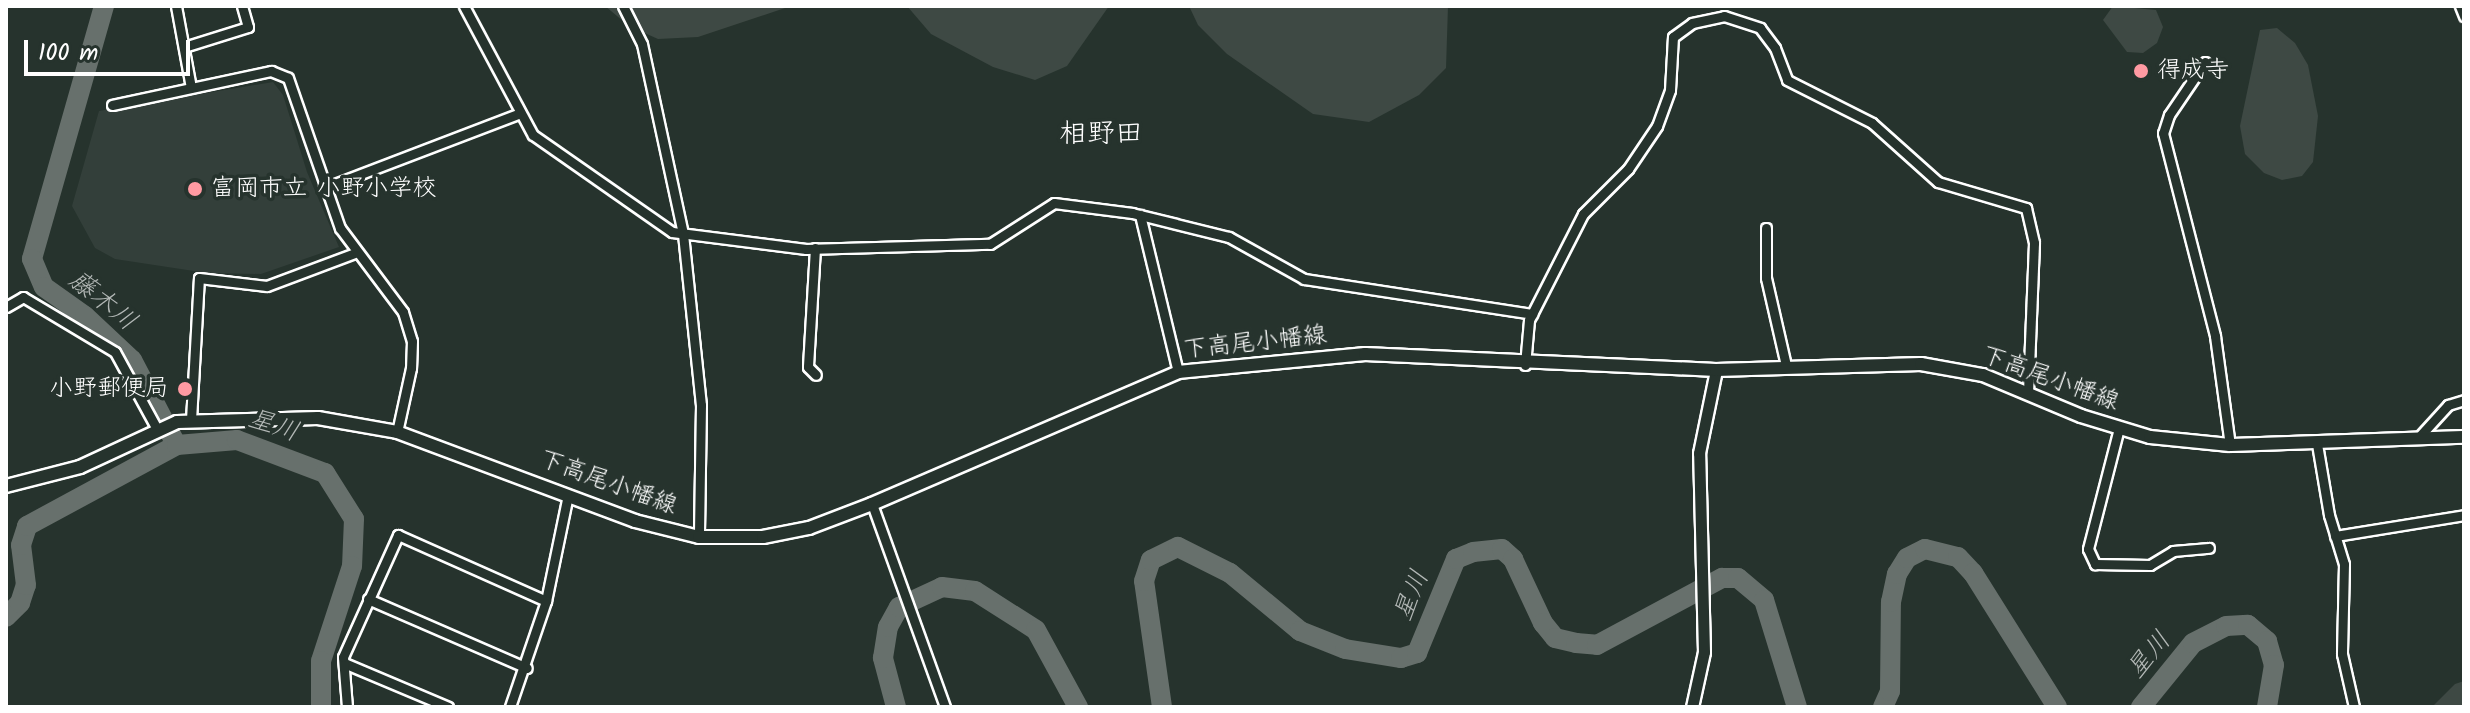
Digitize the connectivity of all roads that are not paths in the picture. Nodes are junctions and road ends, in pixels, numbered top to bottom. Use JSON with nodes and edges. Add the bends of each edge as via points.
{"nodes":[{"id":1,"x":176,"y":6,"type":"edge"},
{"id":2,"x":242,"y":6,"type":"edge"},
{"id":3,"x":464,"y":6,"type":"edge"},
{"id":4,"x":623,"y":6,"type":"edge"},
{"id":5,"x":2460,"y":6,"type":"edge"},
{"id":6,"x":2464,"y":16,"type":"edge"},
{"id":7,"x":184,"y":47,"type":"junction"},
{"id":8,"x":2205,"y":62,"type":"dead end"},
{"id":9,"x":191,"y":88,"type":"junction"},
{"id":10,"x":112,"y":105,"type":"dead end"},
{"id":11,"x":520,"y":113,"type":"junction"},
{"id":12,"x":324,"y":188,"type":"junction"},
{"id":13,"x":1140,"y":215,"type":"junction"},
{"id":14,"x":1766,"y":228,"type":"dead end"},
{"id":15,"x":683,"y":234,"type":"junction"},
{"id":16,"x":815,"y":248,"type":"junction"},
{"id":17,"x":355,"y":253,"type":"junction"},
{"id":18,"x":6,"y":307,"type":"edge"},
{"id":19,"x":1532,"y":314,"type":"junction"},
{"id":20,"x":1525,"y":365,"type":"junction"},
{"id":21,"x":1786,"y":365,"type":"junction"},
{"id":22,"x":1716,"y":370,"type":"junction"},
{"id":23,"x":1178,"y":372,"type":"junction"},
{"id":24,"x":816,"y":375,"type":"dead end"},
{"id":25,"x":2028,"y":391,"type":"junction"},
{"id":26,"x":2464,"y":400,"type":"edge"},
{"id":27,"x":191,"y":420,"type":"junction"},
{"id":28,"x":2119,"y":428,"type":"junction"},
{"id":29,"x":160,"y":430,"type":"junction"},
{"id":30,"x":397,"y":432,"type":"junction"},
{"id":31,"x":2464,"y":437,"type":"edge"},
{"id":32,"x":2418,"y":438,"type":"junction"},
{"id":33,"x":2317,"y":444,"type":"junction"},
{"id":34,"x":2230,"y":445,"type":"junction"},
{"id":35,"x":6,"y":486,"type":"edge"},
{"id":36,"x":568,"y":495,"type":"junction"},
{"id":37,"x":872,"y":504,"type":"junction"},
{"id":38,"x":2464,"y":515,"type":"edge"},
{"id":39,"x":2335,"y":536,"type":"junction"},
{"id":40,"x":699,"y":537,"type":"junction"},
{"id":41,"x":2209,"y":548,"type":"dead end"},
{"id":42,"x":368,"y":599,"type":"junction"},
{"id":43,"x":546,"y":601,"type":"junction"},
{"id":44,"x":344,"y":663,"type":"junction"},
{"id":45,"x":527,"y":668,"type":"junction"},
{"id":46,"x":347,"y":707,"type":"edge"},
{"id":47,"x":448,"y":707,"type":"edge"},
{"id":48,"x":510,"y":707,"type":"edge"},
{"id":49,"x":945,"y":707,"type":"edge"},
{"id":50,"x":1692,"y":707,"type":"edge"},
{"id":51,"x":2354,"y":707,"type":"edge"}],
"edges":[{"from":1,"to":7,"type":"street"},
{"from":2,"to":7,"type":"street","via":[[248,27]]},
{"from":3,"to":11,"type":"street"},
{"from":4,"to":15,"type":"street","via":[[642,44]]},
{"from":5,"to":6,"type":"street"},
{"from":7,"to":9,"type":"street"},
{"from":8,"to":34,"type":"street","via":[[2169,115],[2163,133],[2215,336]]},
{"from":9,"to":10,"type":"street"},
{"from":9,"to":12,"type":"street","via":[[271,71],[285,75]]},
{"from":11,"to":12,"type":"street"},
{"from":11,"to":15,"type":"street","via":[[533,135]]},
{"from":12,"to":17,"type":"street"},
{"from":13,"to":16,"type":"street","via":[[1054,203],[990,244]]},
{"from":13,"to":19,"type":"street","via":[[1229,237],[1304,279]]},
{"from":13,"to":23,"type":"street"},
{"from":14,"to":21,"type":"street","via":[[1766,278]]},
{"from":15,"to":16,"type":"street"},
{"from":15,"to":40,"type":"street","via":[[701,405]]},
{"from":16,"to":24,"type":"street","via":[[808,367]]},
{"from":17,"to":27,"type":"street","via":[[267,286],[199,278]]},
{"from":17,"to":30,"type":"street","via":[[403,312],[412,341]]},
{"from":18,"to":29,"type":"street","via":[[23,297],[115,352]]},
{"from":19,"to":20,"type":"street"},
{"from":19,"to":25,"type":"street","via":[[1590,202],[1628,169],[1657,126],[1670,90],[1670,46],[1676,32],[1714,17],[1733,17],[1766,33],[1787,80],[1872,123],[1938,182],[1990,199],[2015,200],[2026,208],[2034,243]]},
{"from":20,"to":22,"type":"main road","name":"下高尾小幡線"},
{"from":20,"to":23,"type":"main road","name":"下高尾小幡線","via":[[1365,354]]},
{"from":21,"to":22,"type":"main road","name":"下高尾小幡線"},
{"from":21,"to":25,"type":"main road","name":"下高尾小幡線","via":[[1921,364],[1983,375]]},
{"from":22,"to":50,"type":"street","via":[[1699,453],[1704,652]]},
{"from":23,"to":37,"type":"main road","name":"下高尾小幡線"},
{"from":25,"to":28,"type":"main road","name":"下高尾小幡線"},
{"from":26,"to":32,"type":"street","via":[[2448,405]]},
{"from":27,"to":29,"type":"main road","name":"下高尾小幡線"},
{"from":27,"to":30,"type":"main road","name":"下高尾小幡線","via":[[318,418]]},
{"from":28,"to":34,"type":"main road","name":"下高尾小幡線","via":[[2150,437]]},
{"from":28,"to":41,"type":"street","via":[[2088,549],[2095,564],[2150,565],[2173,551]]},
{"from":29,"to":35,"type":"main road","name":"下高尾小幡線","via":[[80,467]]},
{"from":30,"to":36,"type":"main road","name":"下高尾小幡線"},
{"from":31,"to":32,"type":"main road","name":"下高尾小幡線"},
{"from":32,"to":33,"type":"main road","name":"下高尾小幡線"},
{"from":33,"to":34,"type":"main road","name":"下高尾小幡線"},
{"from":33,"to":39,"type":"street"},
{"from":36,"to":40,"type":"main road","name":"下高尾小幡線"},
{"from":36,"to":43,"type":"street"},
{"from":37,"to":40,"type":"main road","name":"下高尾小幡線","via":[[809,528],[763,537]]},
{"from":37,"to":49,"type":"street"},
{"from":38,"to":39,"type":"street"},
{"from":39,"to":51,"type":"street","via":[[2344,564],[2342,654]]},
{"from":42,"to":43,"type":"street","via":[[398,535]]},
{"from":42,"to":44,"type":"street"},
{"from":42,"to":45,"type":"street"},
{"from":43,"to":45,"type":"street"},
{"from":44,"to":46,"type":"street"},
{"from":44,"to":47,"type":"street"},
{"from":45,"to":48,"type":"street"}]}
